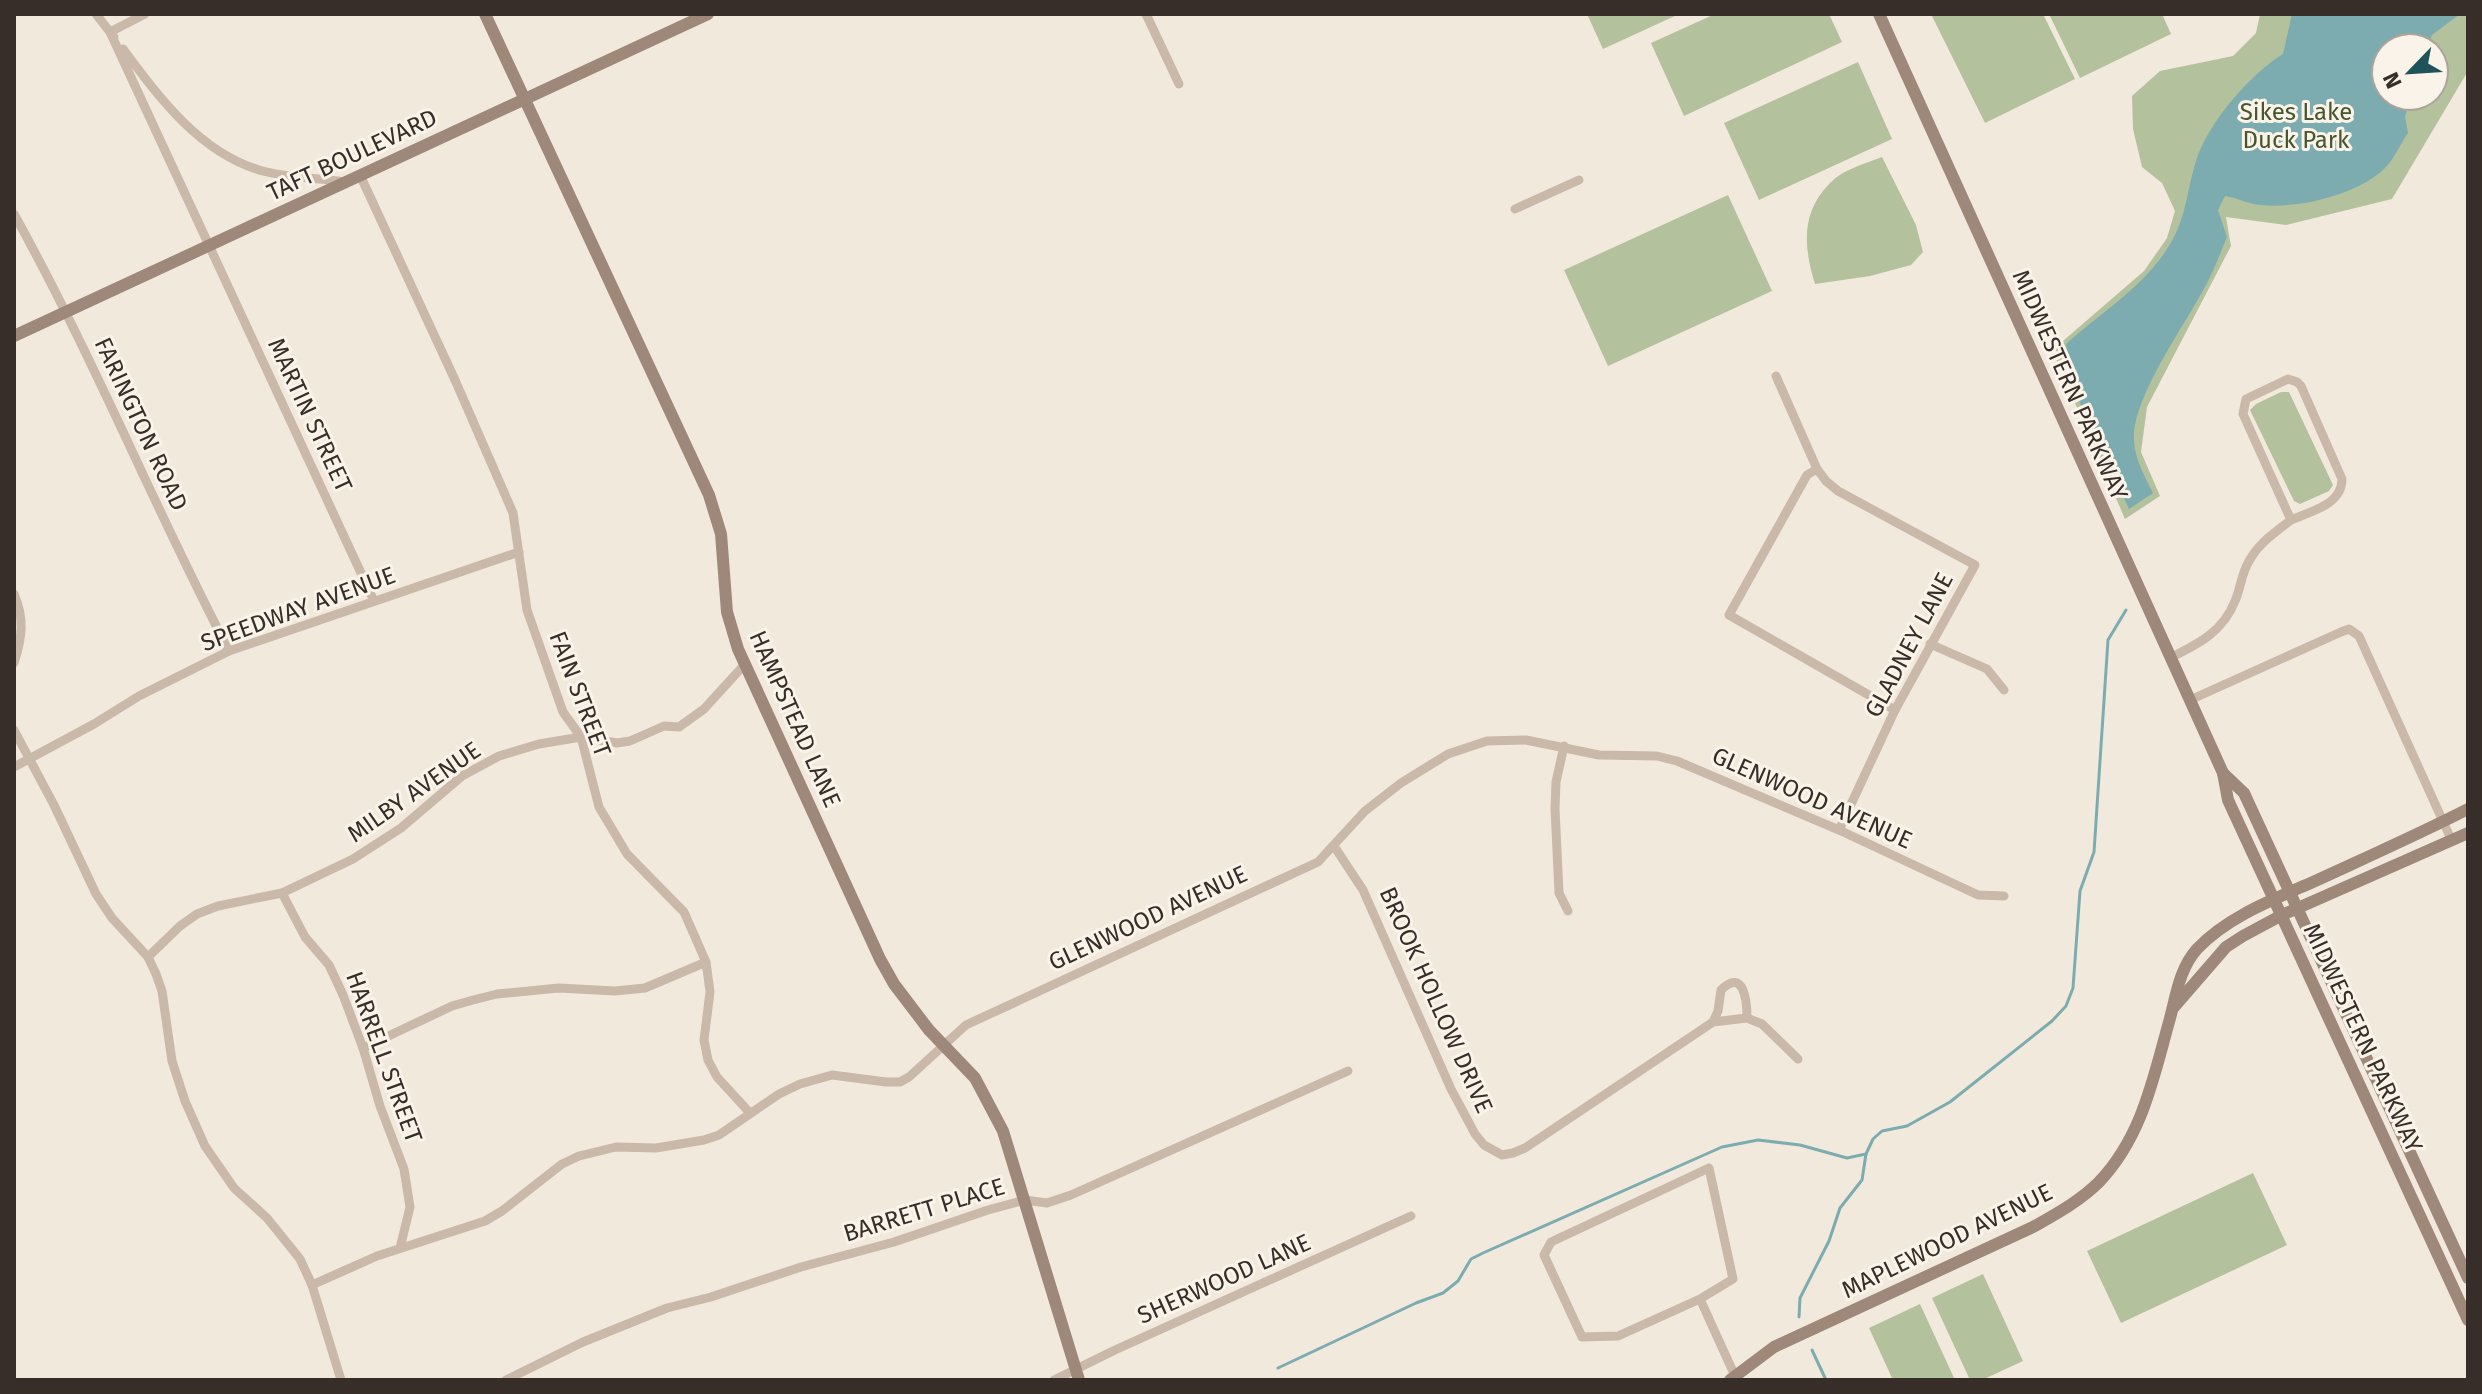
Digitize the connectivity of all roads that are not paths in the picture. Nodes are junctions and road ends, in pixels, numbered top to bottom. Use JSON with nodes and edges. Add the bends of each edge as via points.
{"nodes":[{"id":1,"x":96,"y":14,"type":"edge"},
{"id":2,"x":145,"y":14,"type":"edge"},
{"id":3,"x":485,"y":14,"type":"edge"},
{"id":4,"x":708,"y":14,"type":"edge"},
{"id":5,"x":1146,"y":14,"type":"edge"},
{"id":6,"x":1879,"y":14,"type":"edge"},
{"id":7,"x":110,"y":32,"type":"junction"},
{"id":8,"x":1179,"y":84,"type":"dead end"},
{"id":9,"x":524,"y":99,"type":"junction"},
{"id":10,"x":360,"y":175,"type":"junction"},
{"id":11,"x":1579,"y":180,"type":"dead end"},
{"id":12,"x":345,"y":182,"type":"junction"},
{"id":13,"x":1515,"y":209,"type":"dead end"},
{"id":14,"x":14,"y":214,"type":"edge"},
{"id":15,"x":210,"y":245,"type":"junction"},
{"id":16,"x":67,"y":312,"type":"junction"},
{"id":17,"x":14,"y":336,"type":"edge"},
{"id":18,"x":1776,"y":376,"type":"dead end"},
{"id":19,"x":1817,"y":469,"type":"junction"},
{"id":20,"x":2291,"y":520,"type":"junction"},
{"id":21,"x":519,"y":552,"type":"junction"},
{"id":22,"x":14,"y":594,"type":"edge"},
{"id":23,"x":374,"y":601,"type":"junction"},
{"id":24,"x":1930,"y":644,"type":"junction"},
{"id":25,"x":229,"y":651,"type":"junction"},
{"id":26,"x":2170,"y":658,"type":"junction"},
{"id":27,"x":14,"y":663,"type":"edge"},
{"id":28,"x":745,"y":664,"type":"junction"},
{"id":29,"x":2004,"y":690,"type":"dead end"},
{"id":30,"x":2190,"y":700,"type":"junction"},
{"id":31,"x":1895,"y":710,"type":"junction"},
{"id":32,"x":14,"y":730,"type":"edge"},
{"id":33,"x":581,"y":737,"type":"junction"},
{"id":34,"x":1564,"y":746,"type":"junction"},
{"id":35,"x":29,"y":759,"type":"junction"},
{"id":36,"x":14,"y":767,"type":"edge"},
{"id":37,"x":2223,"y":773,"type":"junction"},
{"id":38,"x":2468,"y":809,"type":"edge"},
{"id":39,"x":2443,"y":822,"type":"junction"},
{"id":40,"x":1839,"y":830,"type":"junction"},
{"id":41,"x":2468,"y":833,"type":"edge"},
{"id":42,"x":2451,"y":839,"type":"junction"},
{"id":43,"x":1334,"y":846,"type":"junction"},
{"id":44,"x":2290,"y":892,"type":"junction"},
{"id":45,"x":282,"y":893,"type":"junction"},
{"id":46,"x":2004,"y":896,"type":"dead end"},
{"id":47,"x":2274,"y":899,"type":"junction"},
{"id":48,"x":2297,"y":909,"type":"junction"},
{"id":49,"x":1568,"y":911,"type":"dead end"},
{"id":50,"x":2282,"y":915,"type":"junction"},
{"id":51,"x":148,"y":957,"type":"junction"},
{"id":52,"x":706,"y":962,"type":"junction"},
{"id":53,"x":2172,"y":1010,"type":"junction"},
{"id":54,"x":1747,"y":1018,"type":"junction"},
{"id":55,"x":1713,"y":1022,"type":"junction"},
{"id":56,"x":944,"y":1046,"type":"junction"},
{"id":57,"x":363,"y":1048,"type":"junction"},
{"id":58,"x":1798,"y":1059,"type":"dead end"},
{"id":59,"x":1348,"y":1071,"type":"dead end"},
{"id":60,"x":750,"y":1113,"type":"junction"},
{"id":61,"x":2400,"y":1132,"type":"junction"},
{"id":62,"x":2385,"y":1139,"type":"junction"},
{"id":63,"x":1025,"y":1200,"type":"junction"},
{"id":64,"x":1411,"y":1216,"type":"dead end"},
{"id":65,"x":400,"y":1248,"type":"junction"},
{"id":66,"x":2468,"y":1278,"type":"edge"},
{"id":67,"x":312,"y":1285,"type":"junction"},
{"id":68,"x":1700,"y":1299,"type":"junction"},
{"id":69,"x":2468,"y":1320,"type":"edge"},
{"id":70,"x":1078,"y":1374,"type":"edge"},
{"id":71,"x":1732,"y":1378,"type":"edge"},
{"id":72,"x":341,"y":1380,"type":"edge"},
{"id":73,"x":506,"y":1380,"type":"edge"},
{"id":74,"x":1054,"y":1380,"type":"edge"}],
"edges":[{"from":1,"to":7,"type":"street"},
{"from":2,"to":7,"type":"street"},
{"from":3,"to":9,"type":"street","name":"HAMPSTEAD LANE"},
{"from":4,"to":9,"type":"street","name":"TAFT BOULEVARD"},
{"from":5,"to":8,"type":"street"},
{"from":6,"to":26,"type":"street","name":"MIDWESTERN PARKWAY"},
{"from":7,"to":12,"type":"street","via":[[158,96],[199,137],[261,171]]},
{"from":7,"to":15,"type":"street","name":"MARTIN STREET"},
{"from":9,"to":10,"type":"street","name":"TAFT BOULEVARD"},
{"from":9,"to":28,"type":"street","name":"HAMPSTEAD LANE","via":[[709,495],[721,534],[727,612]]},
{"from":10,"to":12,"type":"street","name":"TAFT BOULEVARD"},
{"from":10,"to":21,"type":"street","name":"FAIN STREET","via":[[513,513]]},
{"from":11,"to":13,"type":"street"},
{"from":12,"to":15,"type":"street","name":"TAFT BOULEVARD"},
{"from":14,"to":16,"type":"street","name":"FARINGTON ROAD"},
{"from":15,"to":16,"type":"street","name":"TAFT BOULEVARD"},
{"from":15,"to":23,"type":"street","name":"MARTIN STREET"},
{"from":16,"to":17,"type":"street","name":"TAFT BOULEVARD"},
{"from":16,"to":25,"type":"street","name":"FARINGTON ROAD"},
{"from":18,"to":19,"type":"street","name":"GLADNEY LANE"},
{"from":19,"to":24,"type":"street","name":"GLADNEY LANE","via":[[1838,491],[1975,565]]},
{"from":19,"to":31,"type":"street","via":[[1807,475],[1729,615]]},
{"from":20,"to":20,"type":"street","via":[[2243,414],[2246,399],[2288,379],[2301,386],[2342,479],[2335,500]]},
{"from":20,"to":26,"type":"street","via":[[2247,563],[2224,622],[2202,643]]},
{"from":21,"to":23,"type":"street","name":"SPEEDWAY AVENUE"},
{"from":21,"to":33,"type":"street","name":"FAIN STREET","via":[[527,610],[563,712]]},
{"from":22,"to":27,"type":"street","via":[[23,633]]},
{"from":23,"to":25,"type":"street","name":"SPEEDWAY AVENUE"},
{"from":24,"to":29,"type":"street","via":[[1987,669]]},
{"from":24,"to":31,"type":"street","name":"GLADNEY LANE"},
{"from":25,"to":35,"type":"street","name":"SPEEDWAY AVENUE"},
{"from":26,"to":30,"type":"street","name":"MIDWESTERN PARKWAY"},
{"from":28,"to":33,"type":"street","name":"MILBY AVENUE","via":[[704,709],[679,727],[664,726],[617,743]]},
{"from":28,"to":56,"type":"street","name":"HAMPSTEAD LANE","via":[[887,974]]},
{"from":30,"to":37,"type":"street","name":"MIDWESTERN PARKWAY"},
{"from":30,"to":39,"type":"street","via":[[2349,629],[2355,632]]},
{"from":31,"to":40,"type":"street","name":"GLADNEY LANE"},
{"from":32,"to":35,"type":"street"},
{"from":33,"to":45,"type":"street","name":"MILBY AVENUE","via":[[499,756],[462,776],[401,828],[353,859]]},
{"from":33,"to":52,"type":"street","name":"FAIN STREET","via":[[599,807],[627,854],[684,912]]},
{"from":34,"to":40,"type":"street","name":"GLENWOOD AVENUE","via":[[1599,755],[1677,761]]},
{"from":34,"to":43,"type":"street","name":"GLENWOOD AVENUE","via":[[1487,741],[1448,754],[1365,811]]},
{"from":34,"to":49,"type":"street","via":[[1555,809],[1559,893]]},
{"from":35,"to":36,"type":"street","name":"SPEEDWAY AVENUE"},
{"from":35,"to":51,"type":"street","via":[[96,894]]},
{"from":37,"to":44,"type":"street","name":"MIDWESTERN PARKWAY","via":[[2244,793]]},
{"from":37,"to":47,"type":"street","name":"MIDWESTERN PARKWAY","via":[[2228,800]]},
{"from":38,"to":39,"type":"street","name":"MAPLEWOOD AVENUE"},
{"from":39,"to":42,"type":"street"},
{"from":39,"to":44,"type":"street","name":"MAPLEWOOD AVENUE"},
{"from":40,"to":46,"type":"street","name":"GLENWOOD AVENUE","via":[[1978,895]]},
{"from":41,"to":42,"type":"street","name":"MAPLEWOOD AVENUE"},
{"from":42,"to":48,"type":"street","name":"MAPLEWOOD AVENUE"},
{"from":43,"to":55,"type":"street","name":"BROOK HOLLOW DRIVE","via":[[1363,890],[1468,1123],[1496,1153],[1508,1155],[1525,1148]]},
{"from":43,"to":56,"type":"street","name":"GLENWOOD AVENUE","via":[[1318,862],[966,1025]]},
{"from":44,"to":47,"type":"street","name":"MAPLEWOOD AVENUE"},
{"from":44,"to":48,"type":"street","name":"MIDWESTERN PARKWAY"},
{"from":45,"to":51,"type":"street","name":"MILBY AVENUE","via":[[197,914]]},
{"from":45,"to":57,"type":"street","name":"HARRELL STREET","via":[[305,937],[329,965]]},
{"from":47,"to":50,"type":"street","name":"MIDWESTERN PARKWAY"},
{"from":47,"to":53,"type":"street","name":"MAPLEWOOD AVENUE","via":[[2195,951],[2181,975]]},
{"from":48,"to":50,"type":"street","name":"MAPLEWOOD AVENUE"},
{"from":48,"to":61,"type":"street","name":"MIDWESTERN PARKWAY"},
{"from":50,"to":53,"type":"street","name":"MAPLEWOOD AVENUE","via":[[2226,947]]},
{"from":50,"to":62,"type":"street","name":"MIDWESTERN PARKWAY"},
{"from":51,"to":67,"type":"street","via":[[162,991],[179,1085],[205,1146],[234,1188],[294,1249]]},
{"from":52,"to":57,"type":"street","via":[[645,988],[559,988],[473,1000]]},
{"from":52,"to":60,"type":"street","name":"FAIN STREET","via":[[708,1060]]},
{"from":53,"to":71,"type":"street","name":"MAPLEWOOD AVENUE","via":[[2147,1104],[2099,1182],[2033,1227],[1774,1347]]},
{"from":54,"to":55,"type":"street","name":"BROOK HOLLOW DRIVE"},
{"from":54,"to":55,"type":"street","via":[[1741,986],[1730,983],[1721,990]]},
{"from":54,"to":58,"type":"street","via":[[1762,1024]]},
{"from":56,"to":60,"type":"street","name":"GLENWOOD AVENUE","via":[[900,1082],[832,1075],[789,1089]]},
{"from":56,"to":63,"type":"street","name":"HAMPSTEAD LANE","via":[[975,1078],[1003,1131]]},
{"from":57,"to":65,"type":"street","name":"HARRELL STREET","via":[[409,1190]]},
{"from":59,"to":63,"type":"street","name":"BARRETT PLACE","via":[[1071,1195],[1047,1203]]},
{"from":60,"to":65,"type":"street","name":"GLENWOOD AVENUE","via":[[704,1140],[656,1148],[616,1147],[579,1156],[485,1221]]},
{"from":61,"to":62,"type":"street"},
{"from":61,"to":66,"type":"street","name":"MIDWESTERN PARKWAY"},
{"from":62,"to":69,"type":"street","name":"MIDWESTERN PARKWAY"},
{"from":63,"to":70,"type":"street","name":"HAMPSTEAD LANE"},
{"from":63,"to":73,"type":"street","name":"BARRETT PLACE","via":[[667,1308]]},
{"from":64,"to":70,"type":"street","name":"SHERWOOD LANE"},
{"from":65,"to":67,"type":"street","name":"GLENWOOD AVENUE"},
{"from":67,"to":72,"type":"street"},
{"from":68,"to":68,"type":"street","via":[[1618,1336],[1582,1337],[1544,1255],[1551,1242],[1709,1168],[1733,1279]]},
{"from":68,"to":71,"type":"street"},
{"from":70,"to":74,"type":"street","name":"SHERWOOD LANE"}]}
